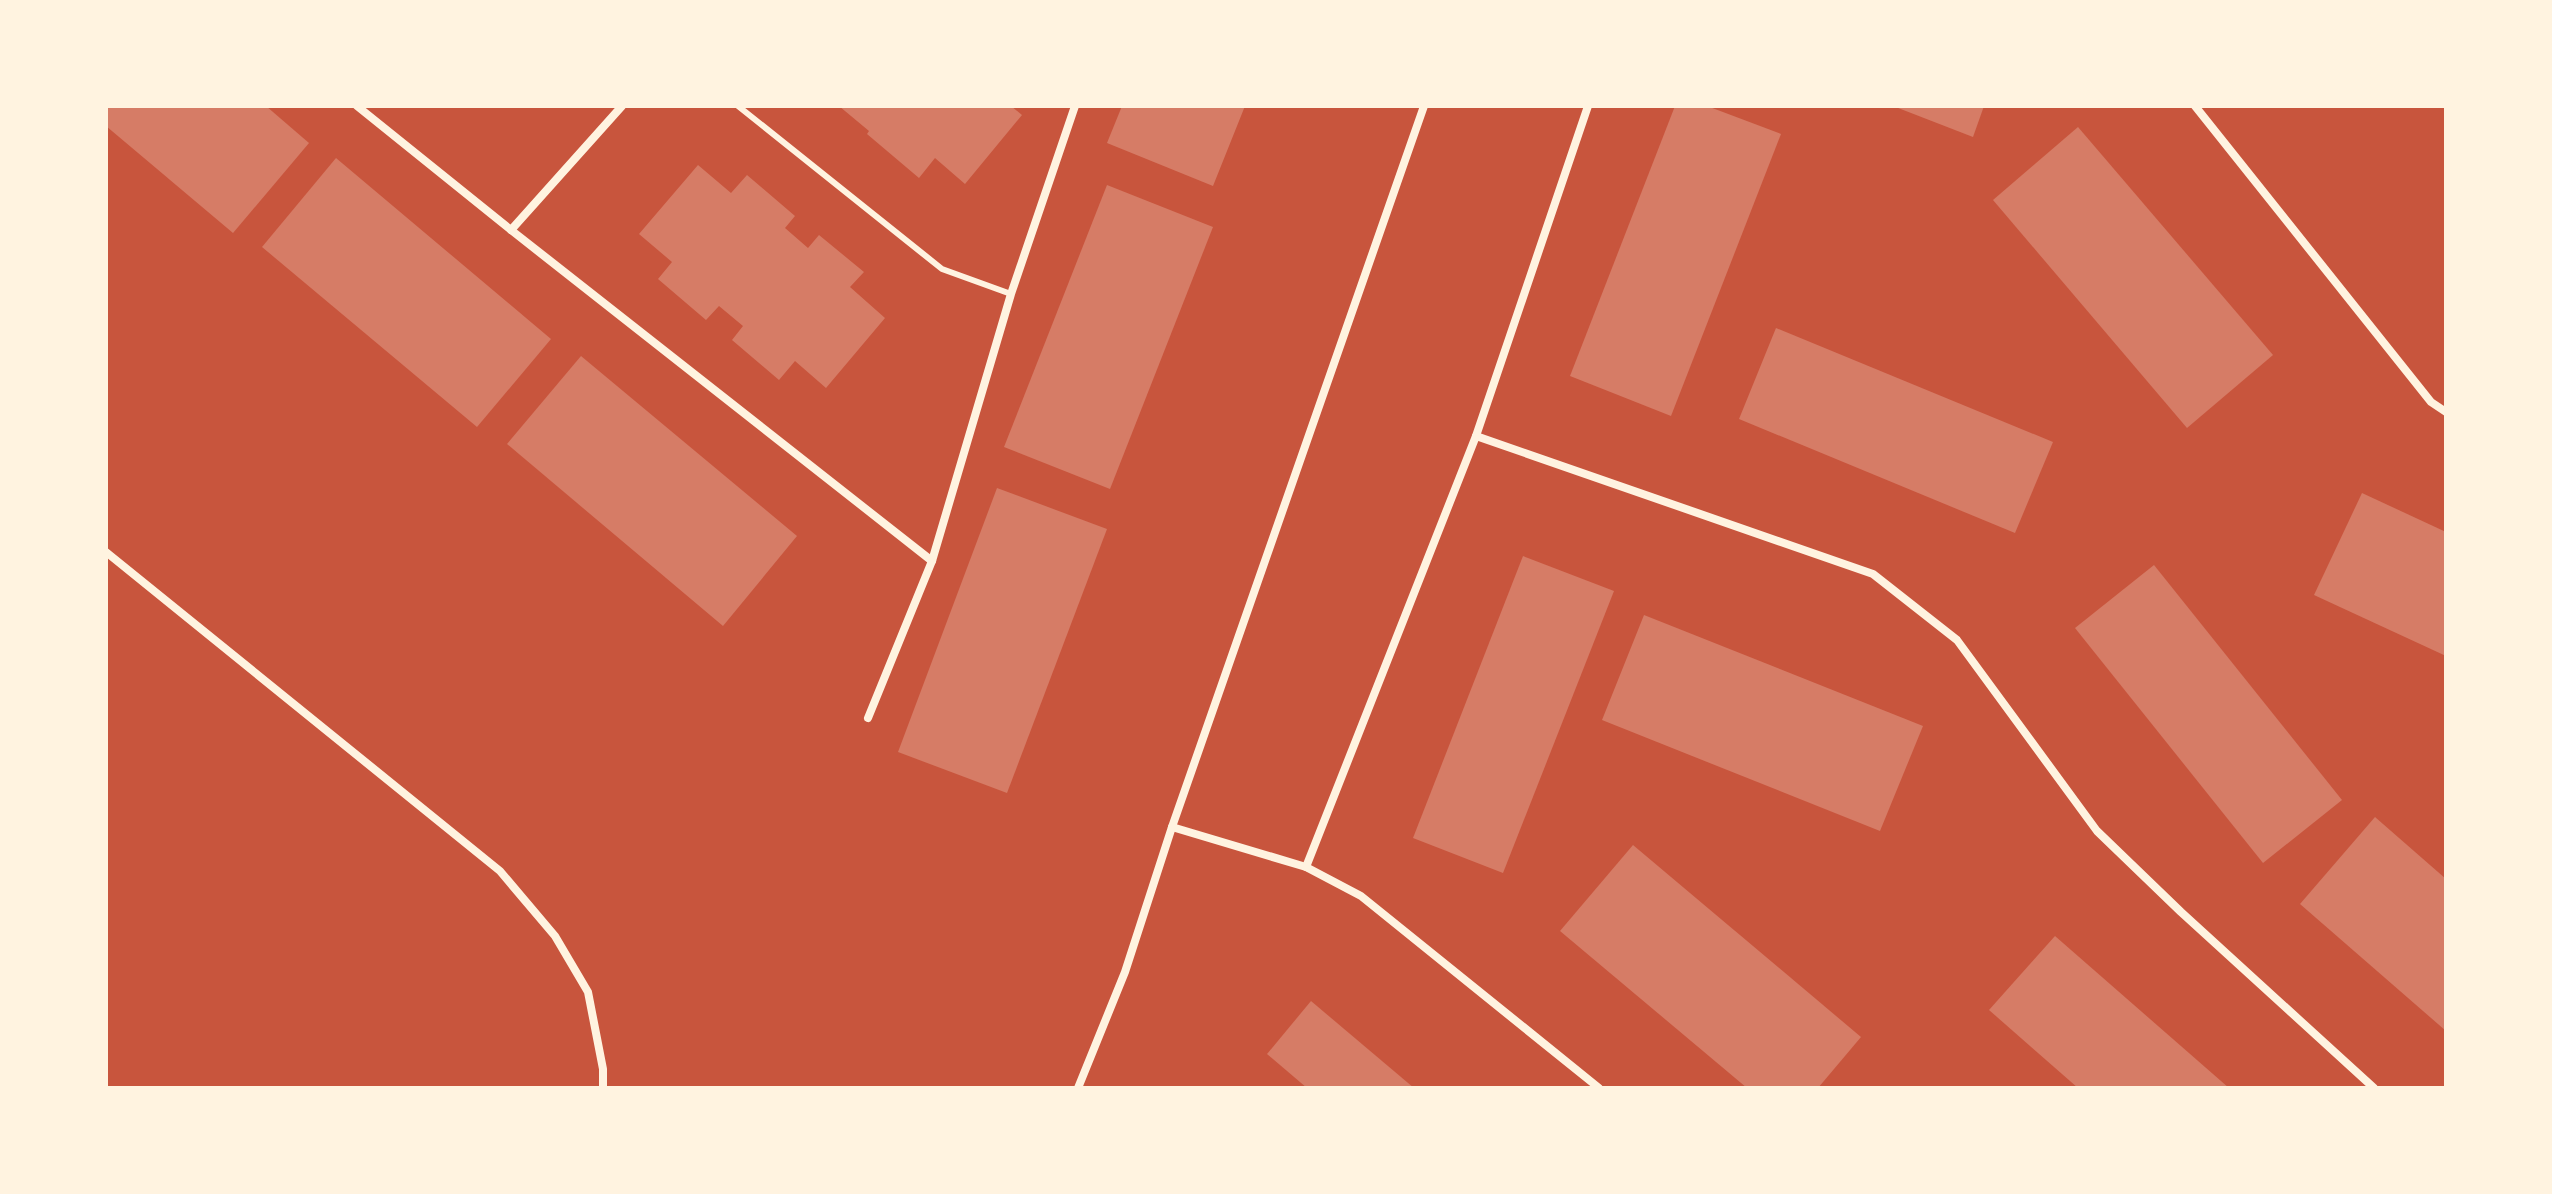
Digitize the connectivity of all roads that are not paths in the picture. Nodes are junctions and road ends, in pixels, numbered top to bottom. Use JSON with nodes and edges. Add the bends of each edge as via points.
{"nodes":[{"id":1,"x":357,"y":106,"type":"edge"},
{"id":2,"x":622,"y":106,"type":"edge"},
{"id":3,"x":738,"y":106,"type":"edge"},
{"id":4,"x":1075,"y":106,"type":"edge"},
{"id":5,"x":1424,"y":106,"type":"edge"},
{"id":6,"x":1588,"y":106,"type":"edge"},
{"id":7,"x":2195,"y":106,"type":"edge"},
{"id":8,"x":511,"y":230,"type":"junction"},
{"id":9,"x":1011,"y":294,"type":"junction"},
{"id":10,"x":2446,"y":412,"type":"edge"},
{"id":11,"x":1476,"y":436,"type":"junction"},
{"id":12,"x":106,"y":552,"type":"edge"},
{"id":13,"x":932,"y":561,"type":"junction"},
{"id":14,"x":868,"y":718,"type":"dead end"},
{"id":15,"x":1172,"y":827,"type":"junction"},
{"id":16,"x":1306,"y":867,"type":"junction"},
{"id":17,"x":603,"y":1088,"type":"edge"},
{"id":18,"x":1078,"y":1088,"type":"edge"},
{"id":19,"x":1599,"y":1088,"type":"edge"},
{"id":20,"x":2374,"y":1088,"type":"edge"}],
"edges":[{"from":1,"to":8,"type":"street"},
{"from":2,"to":8,"type":"street"},
{"from":3,"to":9,"type":"lane","via":[[942,269]]},
{"from":4,"to":9,"type":"street"},
{"from":5,"to":15,"type":"street"},
{"from":6,"to":11,"type":"street"},
{"from":7,"to":10,"type":"street","via":[[2431,402]]},
{"from":8,"to":13,"type":"street"},
{"from":9,"to":13,"type":"street"},
{"from":11,"to":16,"type":"street"},
{"from":11,"to":20,"type":"street","via":[[1873,574],[1957,640],[2097,831]]},
{"from":12,"to":17,"type":"street","via":[[500,871],[555,936],[588,992]]},
{"from":13,"to":14,"type":"street"},
{"from":15,"to":16,"type":"street"},
{"from":15,"to":18,"type":"street","via":[[1125,972]]},
{"from":16,"to":19,"type":"street","via":[[1361,896]]}]}
